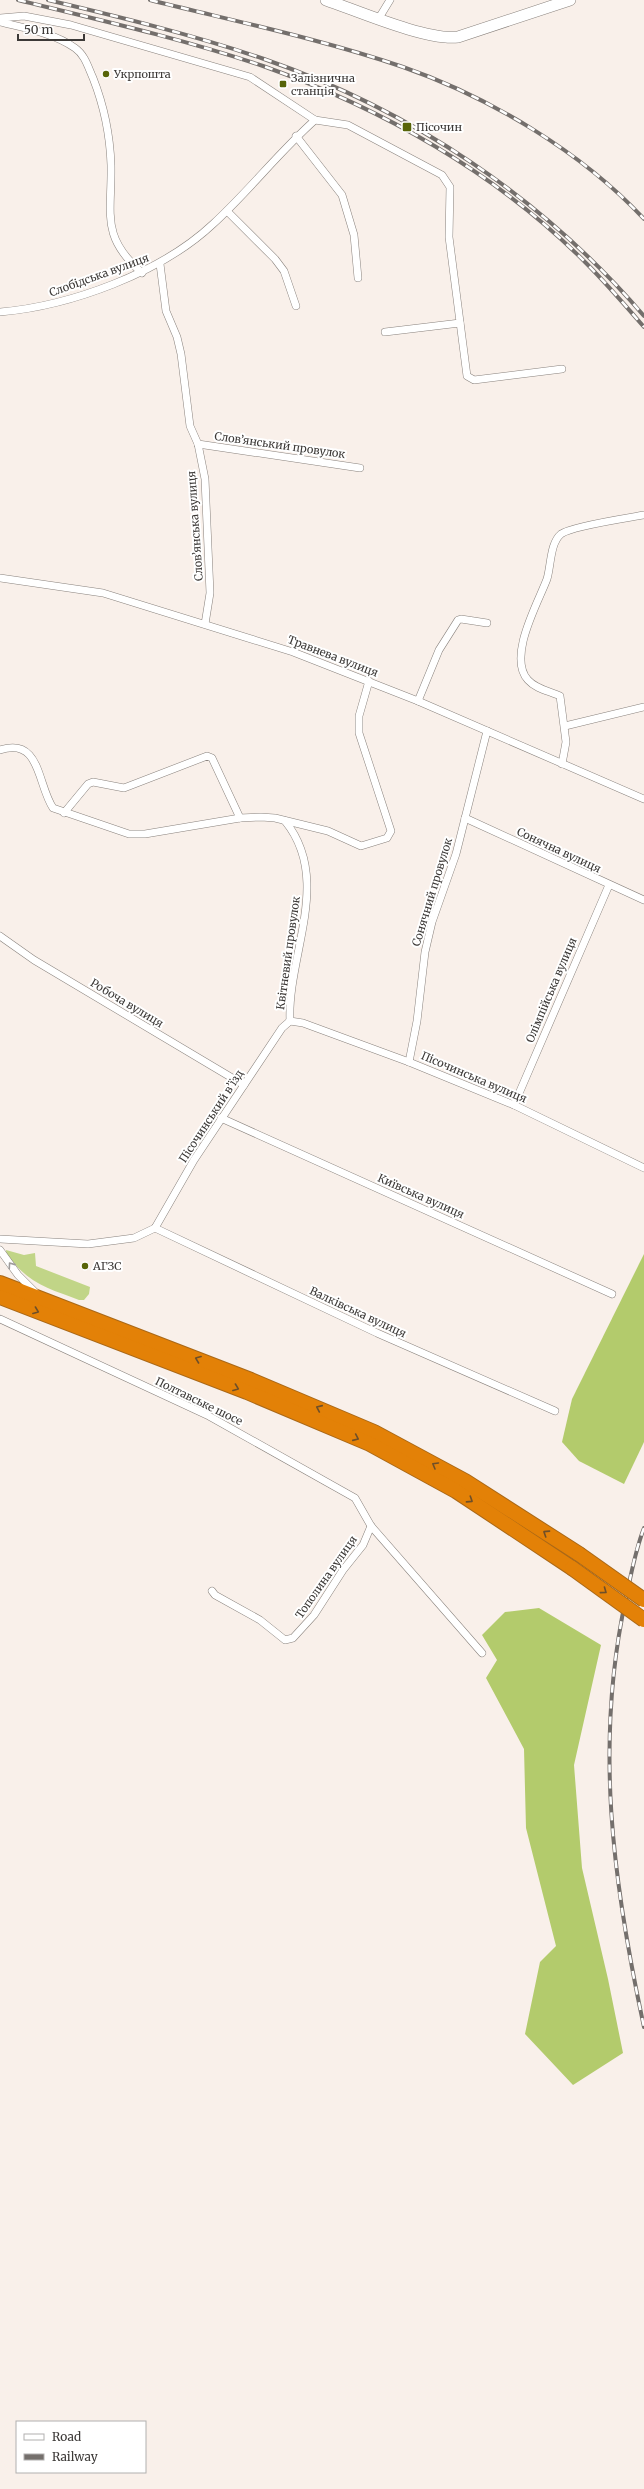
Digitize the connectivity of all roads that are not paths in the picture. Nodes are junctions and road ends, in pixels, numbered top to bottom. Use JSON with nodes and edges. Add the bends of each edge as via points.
{"nodes":[{"id":1,"x":326,"y":0,"type":"edge"},
{"id":2,"x":390,"y":0,"type":"edge"},
{"id":3,"x":570,"y":0,"type":"edge"},
{"id":4,"x":0,"y":18,"type":"edge"},
{"id":5,"x":379,"y":18,"type":"junction"},
{"id":6,"x":0,"y":22,"type":"edge"},
{"id":7,"x":315,"y":120,"type":"junction"},
{"id":8,"x":296,"y":136,"type":"junction"},
{"id":9,"x":227,"y":211,"type":"junction"},
{"id":10,"x":160,"y":264,"type":"junction"},
{"id":11,"x":142,"y":273,"type":"junction"},
{"id":12,"x":358,"y":278,"type":"dead end"},
{"id":13,"x":296,"y":306,"type":"dead end"},
{"id":14,"x":0,"y":312,"type":"edge"},
{"id":15,"x":460,"y":323,"type":"junction"},
{"id":16,"x":385,"y":332,"type":"dead end"},
{"id":17,"x":562,"y":369,"type":"dead end"},
{"id":18,"x":198,"y":444,"type":"junction"},
{"id":19,"x":360,"y":468,"type":"dead end"},
{"id":20,"x":644,"y":515,"type":"edge"},
{"id":21,"x":0,"y":578,"type":"edge"},
{"id":22,"x":487,"y":622,"type":"dead end"},
{"id":23,"x":205,"y":624,"type":"junction"},
{"id":24,"x":369,"y":682,"type":"junction"},
{"id":25,"x":418,"y":702,"type":"junction"},
{"id":26,"x":644,"y":707,"type":"edge"},
{"id":27,"x":565,"y":726,"type":"junction"},
{"id":28,"x":487,"y":731,"type":"junction"},
{"id":29,"x":0,"y":750,"type":"edge"},
{"id":30,"x":562,"y":764,"type":"junction"},
{"id":31,"x":644,"y":799,"type":"edge"},
{"id":32,"x":64,"y":813,"type":"junction"},
{"id":33,"x":240,"y":818,"type":"junction"},
{"id":34,"x":465,"y":818,"type":"junction"},
{"id":35,"x":286,"y":821,"type":"junction"},
{"id":36,"x":609,"y":885,"type":"junction"},
{"id":37,"x":644,"y":900,"type":"edge"},
{"id":38,"x":0,"y":936,"type":"edge"},
{"id":39,"x":290,"y":1021,"type":"junction"},
{"id":40,"x":408,"y":1062,"type":"junction"},
{"id":41,"x":244,"y":1085,"type":"junction"},
{"id":42,"x":514,"y":1105,"type":"junction"},
{"id":43,"x":221,"y":1118,"type":"junction"},
{"id":44,"x":644,"y":1168,"type":"edge"},
{"id":45,"x":155,"y":1228,"type":"junction"},
{"id":46,"x":0,"y":1239,"type":"edge"},
{"id":47,"x":0,"y":1250,"type":"edge"},
{"id":48,"x":0,"y":1283,"type":"edge"},
{"id":49,"x":612,"y":1294,"type":"dead end"},
{"id":50,"x":0,"y":1297,"type":"edge"},
{"id":51,"x":42,"y":1299,"type":"junction"},
{"id":52,"x":0,"y":1319,"type":"edge"},
{"id":53,"x":555,"y":1411,"type":"dead end"},
{"id":54,"x":371,"y":1526,"type":"junction"},
{"id":55,"x":212,"y":1591,"type":"dead end"},
{"id":56,"x":644,"y":1600,"type":"edge"},
{"id":57,"x":644,"y":1620,"type":"edge"},
{"id":58,"x":482,"y":1653,"type":"dead end"}],
"edges":[{"from":1,"to":5,"type":"street"},
{"from":2,"to":5,"type":"street"},
{"from":3,"to":5,"type":"street","via":[[446,39]]},
{"from":4,"to":7,"type":"street","via":[[24,16],[71,25],[250,77]]},
{"from":6,"to":11,"type":"street","via":[[25,28],[74,47],[82,54],[93,79],[108,132],[111,165],[109,210],[114,236],[129,261]]},
{"from":7,"to":8,"type":"street","name":"Слобідська вулиця"},
{"from":7,"to":15,"type":"street","via":[[348,125],[442,175],[450,187],[449,237]]},
{"from":8,"to":9,"type":"street","name":"Слобідська вулиця"},
{"from":8,"to":12,"type":"street","via":[[342,195],[354,235]]},
{"from":9,"to":10,"type":"street","name":"Слобідська вулиця","via":[[199,236]]},
{"from":9,"to":13,"type":"street","via":[[275,259],[284,272]]},
{"from":10,"to":11,"type":"street","name":"Слобідська вулиця"},
{"from":10,"to":18,"type":"street","name":"Слов’янська вулиця","via":[[166,311],[181,354],[190,426]]},
{"from":11,"to":14,"type":"street","name":"Слобідська вулиця","via":[[50,305]]},
{"from":15,"to":16,"type":"street"},
{"from":15,"to":17,"type":"street","via":[[466,373],[471,379],[512,377]]},
{"from":18,"to":19,"type":"street","name":"Слов’янський провулок"},
{"from":18,"to":23,"type":"street","name":"Слов’янська вулиця","via":[[204,479],[208,535],[210,593]]},
{"from":20,"to":27,"type":"street","via":[[565,532],[556,541],[546,580],[526,633],[522,663],[526,678],[533,684],[560,696]]},
{"from":21,"to":23,"type":"street","name":"Травнева вулиця","via":[[103,593]]},
{"from":22,"to":25,"type":"street","via":[[460,618],[458,620],[439,650]]},
{"from":23,"to":24,"type":"street","name":"Травнева вулиця","via":[[293,652]]},
{"from":24,"to":25,"type":"street","name":"Травнева вулиця"},
{"from":24,"to":35,"type":"street","via":[[359,716],[359,733],[391,834],[387,838],[361,846],[328,831]]},
{"from":25,"to":28,"type":"street","name":"Травнева вулиця"},
{"from":26,"to":27,"type":"street"},
{"from":27,"to":30,"type":"street","via":[[566,748]]},
{"from":28,"to":30,"type":"street","name":"Травнева вулиця"},
{"from":28,"to":34,"type":"street","name":"Сонячний провулок"},
{"from":29,"to":32,"type":"street","via":[[15,747],[28,753],[35,762],[48,800],[53,808]]},
{"from":30,"to":31,"type":"street","name":"Травнева вулиця"},
{"from":32,"to":33,"type":"street","via":[[85,817],[129,834],[145,834]]},
{"from":32,"to":33,"type":"street","via":[[88,784],[93,782],[124,788],[207,756],[212,758]]},
{"from":33,"to":35,"type":"street","via":[[275,818]]},
{"from":34,"to":36,"type":"street","name":"Сонячна вулиця"},
{"from":34,"to":40,"type":"street","name":"Сонячний провулок","via":[[424,952],[417,1020]]},
{"from":35,"to":39,"type":"street","name":"Квітневий провулок","via":[[300,846],[305,862],[308,896],[292,987]]},
{"from":36,"to":37,"type":"street","name":"Сонячна вулиця"},
{"from":36,"to":42,"type":"street","name":"Олімпійська вулиця"},
{"from":38,"to":41,"type":"street","name":"Робоча вулиця","via":[[34,960]]},
{"from":39,"to":40,"type":"street","name":"Пісочинська вулиця","via":[[303,1023]]},
{"from":39,"to":41,"type":"street","name":"Пісочинський в’їзд","via":[[282,1028]]},
{"from":40,"to":42,"type":"street","name":"Пісочинська вулиця"},
{"from":41,"to":43,"type":"street","name":"Пісочинський в’їзд"},
{"from":42,"to":44,"type":"street","name":"Пісочинська вулиця"},
{"from":43,"to":45,"type":"street","name":"Пісочинський в’їзд"},
{"from":43,"to":49,"type":"street","name":"Київська вулиця"},
{"from":45,"to":46,"type":"street","via":[[134,1238],[88,1244]]},
{"from":45,"to":53,"type":"street","name":"Валківська вулиця","via":[[377,1333]]},
{"from":51,"to":47,"type":"street","one_way":true,"via":[[18,1275]]},
{"from":48,"to":51,"type":"highway"},
{"from":50,"to":57,"type":"highway","one_way":true,"bridge":true,"via":[[247,1392],[370,1444],[456,1491],[572,1568]]},
{"from":56,"to":51,"type":"highway","one_way":true,"bridge":true,"via":[[579,1554],[465,1482],[374,1432],[251,1380]]},
{"from":52,"to":54,"type":"street","name":"Полтавське шосе","via":[[207,1415],[315,1474],[355,1498]]},
{"from":54,"to":55,"type":"street","name":"Тополина вулиця","via":[[363,1545],[343,1570],[314,1615],[293,1638],[285,1640],[260,1620]]},
{"from":54,"to":58,"type":"street"}]}
